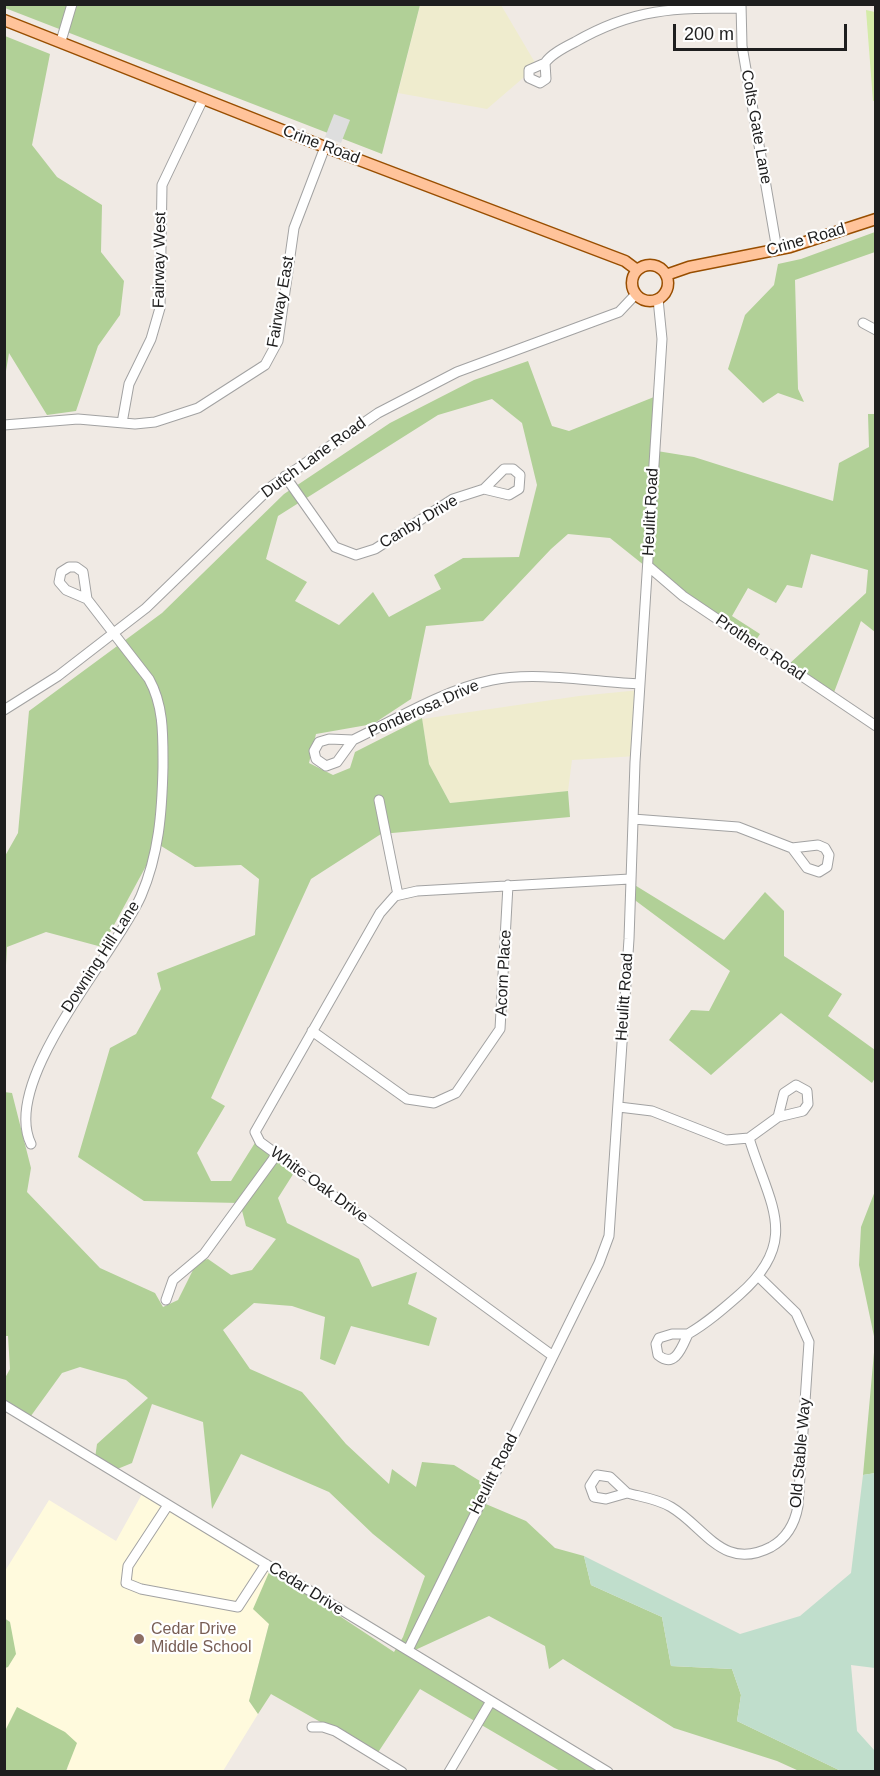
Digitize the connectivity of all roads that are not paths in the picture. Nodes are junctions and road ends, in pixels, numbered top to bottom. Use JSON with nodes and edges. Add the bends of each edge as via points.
{"nodes":[{"id":1,"x":72,"y":4,"type":"edge"},
{"id":2,"x":740,"y":6,"type":"edge"},
{"id":3,"x":4,"y":20,"type":"edge"},
{"id":4,"x":61,"y":41,"type":"junction"},
{"id":5,"x":545,"y":63,"type":"dead end"},
{"id":6,"x":203,"y":99,"type":"junction"},
{"id":7,"x":325,"y":147,"type":"junction"},
{"id":8,"x":876,"y":219,"type":"edge"},
{"id":9,"x":777,"y":250,"type":"junction"},
{"id":10,"x":637,"y":270,"type":"junction"},
{"id":11,"x":666,"y":275,"type":"junction"},
{"id":12,"x":636,"y":294,"type":"junction"},
{"id":13,"x":658,"y":299,"type":"junction"},
{"id":14,"x":863,"y":323,"type":"dead end"},
{"id":15,"x":876,"y":330,"type":"edge"},
{"id":16,"x":122,"y":423,"type":"junction"},
{"id":17,"x":4,"y":425,"type":"edge"},
{"id":18,"x":285,"y":476,"type":"junction"},
{"id":19,"x":484,"y":489,"type":"dead end"},
{"id":20,"x":648,"y":566,"type":"junction"},
{"id":21,"x":87,"y":598,"type":"dead end"},
{"id":22,"x":114,"y":633,"type":"junction"},
{"id":23,"x":640,"y":684,"type":"junction"},
{"id":24,"x":4,"y":710,"type":"edge"},
{"id":25,"x":874,"y":723,"type":"edge"},
{"id":26,"x":353,"y":740,"type":"dead end"},
{"id":27,"x":379,"y":800,"type":"dead end"},
{"id":28,"x":633,"y":819,"type":"junction"},
{"id":29,"x":792,"y":848,"type":"dead end"},
{"id":30,"x":630,"y":879,"type":"junction"},
{"id":31,"x":508,"y":885,"type":"junction"},
{"id":32,"x":398,"y":895,"type":"junction"},
{"id":33,"x":312,"y":1031,"type":"junction"},
{"id":34,"x":618,"y":1107,"type":"junction"},
{"id":35,"x":778,"y":1117,"type":"dead end"},
{"id":36,"x":749,"y":1138,"type":"junction"},
{"id":37,"x":31,"y":1144,"type":"dead end"},
{"id":38,"x":277,"y":1154,"type":"junction"},
{"id":39,"x":759,"y":1277,"type":"junction"},
{"id":40,"x":166,"y":1300,"type":"dead end"},
{"id":41,"x":688,"y":1334,"type":"dead end"},
{"id":42,"x":553,"y":1356,"type":"junction"},
{"id":43,"x":4,"y":1405,"type":"edge"},
{"id":44,"x":627,"y":1493,"type":"dead end"},
{"id":45,"x":168,"y":1504,"type":"junction"},
{"id":46,"x":266,"y":1564,"type":"junction"},
{"id":47,"x":408,"y":1650,"type":"junction"},
{"id":48,"x":491,"y":1701,"type":"junction"},
{"id":49,"x":312,"y":1727,"type":"dead end"},
{"id":50,"x":402,"y":1772,"type":"edge"},
{"id":51,"x":449,"y":1772,"type":"edge"},
{"id":52,"x":608,"y":1772,"type":"edge"}],
"edges":[{"from":1,"to":4,"type":"street"},
{"from":2,"to":5,"type":"street","via":[[679,8],[639,15],[595,31]]},
{"from":2,"to":9,"type":"street","name":"Colts Gate Lane","via":[[742,46]]},
{"from":3,"to":4,"type":"main road","name":"Crine Road"},
{"from":4,"to":6,"type":"main road","name":"Crine Road"},
{"from":6,"to":7,"type":"main road","name":"Crine Road"},
{"from":6,"to":16,"type":"street","name":"Fairway West","via":[[162,185],[160,308],[152,339],[129,384]]},
{"from":7,"to":10,"type":"main road","name":"Crine Road","via":[[625,261]]},
{"from":7,"to":16,"type":"street","name":"Fairway East","via":[[294,228],[278,341],[270,359],[189,412],[155,422]]},
{"from":8,"to":9,"type":"main road","name":"Crine Road"},
{"from":9,"to":11,"type":"main road","name":"Crine Road"},
{"from":10,"to":11,"type":"main road","name":"Crine Road","via":[[653,265]]},
{"from":10,"to":12,"type":"main road","via":[[632,285]]},
{"from":11,"to":13,"type":"main road","via":[[666,291]]},
{"from":12,"to":13,"type":"main road","via":[[646,300]]},
{"from":12,"to":18,"type":"street","name":"Dutch Lane Road","via":[[619,312],[426,386],[378,413]]},
{"from":13,"to":20,"type":"street","name":"Heulitt Road","via":[[662,339]]},
{"from":14,"to":15,"type":"street"},
{"from":16,"to":17,"type":"street","name":"Fairway East","via":[[78,419]]},
{"from":18,"to":19,"type":"street","name":"Canby Drive","via":[[335,547],[356,555],[375,549],[453,499]]},
{"from":18,"to":22,"type":"street","name":"Dutch Lane Road","via":[[155,600]]},
{"from":20,"to":23,"type":"street","name":"Heulitt Road"},
{"from":20,"to":25,"type":"street","name":"Prothero Road","via":[[683,596]]},
{"from":21,"to":22,"type":"street","name":"Downing Hill Lane"},
{"from":22,"to":24,"type":"street","name":"Dutch Lane Road","via":[[58,676]]},
{"from":22,"to":37,"type":"street","name":"Downing Hill Lane","via":[[149,679],[161,709],[159,835],[148,876],[132,913],[39,1059],[24,1119],[25,1134]]},
{"from":23,"to":26,"type":"street","name":"Ponderosa Drive","via":[[523,677],[495,680],[461,689]]},
{"from":23,"to":28,"type":"street","name":"Heulitt Road"},
{"from":27,"to":32,"type":"street"},
{"from":28,"to":29,"type":"street","via":[[738,827]]},
{"from":28,"to":30,"type":"street","name":"Heulitt Road"},
{"from":30,"to":31,"type":"street"},
{"from":30,"to":34,"type":"street","name":"Heulitt Road"},
{"from":31,"to":32,"type":"street"},
{"from":31,"to":33,"type":"street","name":"Acorn Place","via":[[500,1029],[456,1093],[434,1103],[407,1099]]},
{"from":32,"to":33,"type":"street","name":"White Oak Drive","via":[[380,913]]},
{"from":33,"to":38,"type":"street","name":"White Oak Drive","via":[[255,1129],[257,1140]]},
{"from":34,"to":36,"type":"street","via":[[652,1111],[719,1139]]},
{"from":34,"to":42,"type":"street","name":"Heulitt Road","via":[[606,1245]]},
{"from":35,"to":36,"type":"street"},
{"from":36,"to":39,"type":"street","via":[[776,1221],[774,1246]]},
{"from":38,"to":40,"type":"street","via":[[204,1254],[173,1280]]},
{"from":38,"to":42,"type":"street","name":"White Oak Drive"},
{"from":39,"to":41,"type":"street","via":[[709,1321]]},
{"from":39,"to":44,"type":"street","name":"Old Stable Way","via":[[796,1313],[809,1342],[798,1506],[790,1529],[765,1550],[734,1553],[715,1545],[670,1507]]},
{"from":42,"to":47,"type":"street","name":"Heulitt Road"},
{"from":43,"to":45,"type":"street","name":"Cedar Drive"},
{"from":45,"to":46,"type":"street","name":"Cedar Drive"},
{"from":45,"to":46,"type":"street","via":[[126,1570],[126,1583],[238,1607]]},
{"from":46,"to":47,"type":"street","name":"Cedar Drive"},
{"from":47,"to":48,"type":"street","name":"Cedar Drive"},
{"from":48,"to":51,"type":"street"},
{"from":48,"to":52,"type":"street","name":"Cedar Drive"},
{"from":49,"to":50,"type":"street","via":[[331,1729]]}]}
